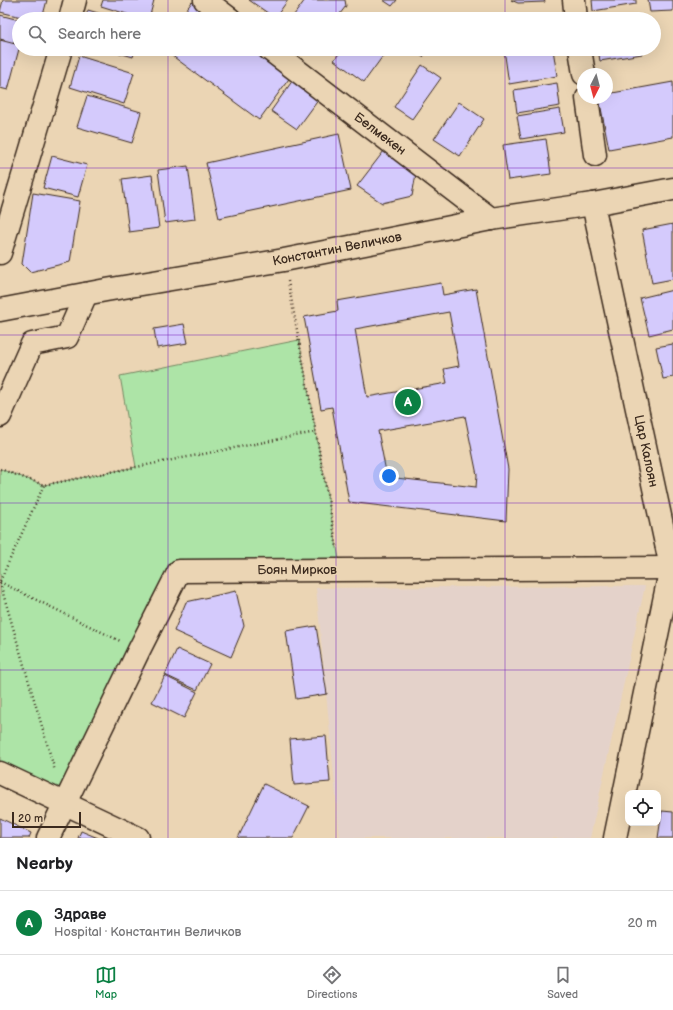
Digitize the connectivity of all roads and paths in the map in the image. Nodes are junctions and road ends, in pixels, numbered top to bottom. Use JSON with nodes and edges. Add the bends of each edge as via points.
{"nodes":[{"id":1,"x":75,"y":0,"type":"edge"},
{"id":2,"x":205,"y":0,"type":"edge"},
{"id":3,"x":574,"y":0,"type":"edge"},
{"id":4,"x":72,"y":12,"type":"edge"},
{"id":5,"x":221,"y":12,"type":"edge"},
{"id":6,"x":575,"y":12,"type":"edge"},
{"id":7,"x":59,"y":56,"type":"edge"},
{"id":8,"x":278,"y":56,"type":"edge"},
{"id":9,"x":581,"y":56,"type":"edge"},
{"id":10,"x":583,"y":68,"type":"edge"},
{"id":11,"x":588,"y":104,"type":"edge"},
{"id":12,"x":595,"y":155,"type":"dead end"},
{"id":13,"x":673,"y":189,"type":"edge"},
{"id":14,"x":593,"y":204,"type":"junction"},
{"id":15,"x":491,"y":219,"type":"junction"},
{"id":16,"x":0,"y":254,"type":"edge"},
{"id":17,"x":284,"y":260,"type":"junction"},
{"id":18,"x":86,"y":294,"type":"junction"},
{"id":19,"x":0,"y":310,"type":"edge"},
{"id":20,"x":0,"y":416,"type":"edge"},
{"id":21,"x":316,"y":432,"type":"junction"},
{"id":22,"x":0,"y":469,"type":"edge"},
{"id":23,"x":44,"y":485,"type":"junction"},
{"id":24,"x":672,"y":567,"type":"edge"},
{"id":25,"x":341,"y":570,"type":"junction"},
{"id":26,"x":0,"y":582,"type":"edge"},
{"id":27,"x":139,"y":650,"type":"junction"},
{"id":28,"x":0,"y":773,"type":"edge"},
{"id":29,"x":64,"y":803,"type":"junction"},
{"id":30,"x":48,"y":838,"type":"edge"},
{"id":31,"x":138,"y":838,"type":"edge"},
{"id":32,"x":616,"y":838,"type":"edge"}],
"edges":[{"from":1,"to":4,"type":"street"},
{"from":2,"to":5,"type":"street"},
{"from":3,"to":6,"type":"street"},
{"from":7,"to":16,"type":"street"},
{"from":8,"to":15,"type":"street","name":"Белмекен"},
{"from":9,"to":10,"type":"street"},
{"from":11,"to":12,"type":"street"},
{"from":13,"to":14,"type":"street","name":"Константин Величков"},
{"from":14,"to":15,"type":"street","name":"Константин Величков"},
{"from":14,"to":24,"type":"street","name":"Цар Калоян"},
{"from":15,"to":17,"type":"street","name":"Константин Величков"},
{"from":17,"to":18,"type":"street","name":"Константин Величков"},
{"from":17,"to":21,"type":"path"},
{"from":18,"to":19,"type":"street","name":"Константин Величков"},
{"from":18,"to":20,"type":"street","via":[[67,337],[32,344]]},
{"from":21,"to":23,"type":"path"},
{"from":21,"to":25,"type":"path"},
{"from":22,"to":23,"type":"path"},
{"from":23,"to":26,"type":"path"},
{"from":24,"to":25,"type":"street","name":"Боян Мирков"},
{"from":24,"to":32,"type":"street","name":"Цар Калоян"},
{"from":25,"to":27,"type":"street","name":"Боян Мирков","via":[[179,571]]},
{"from":26,"to":27,"type":"path"},
{"from":26,"to":29,"type":"path"},
{"from":27,"to":29,"type":"street","name":"Боян Мирков"},
{"from":28,"to":29,"type":"street"},
{"from":29,"to":30,"type":"street","name":"Боян Мирков"},
{"from":29,"to":31,"type":"street"}]}
